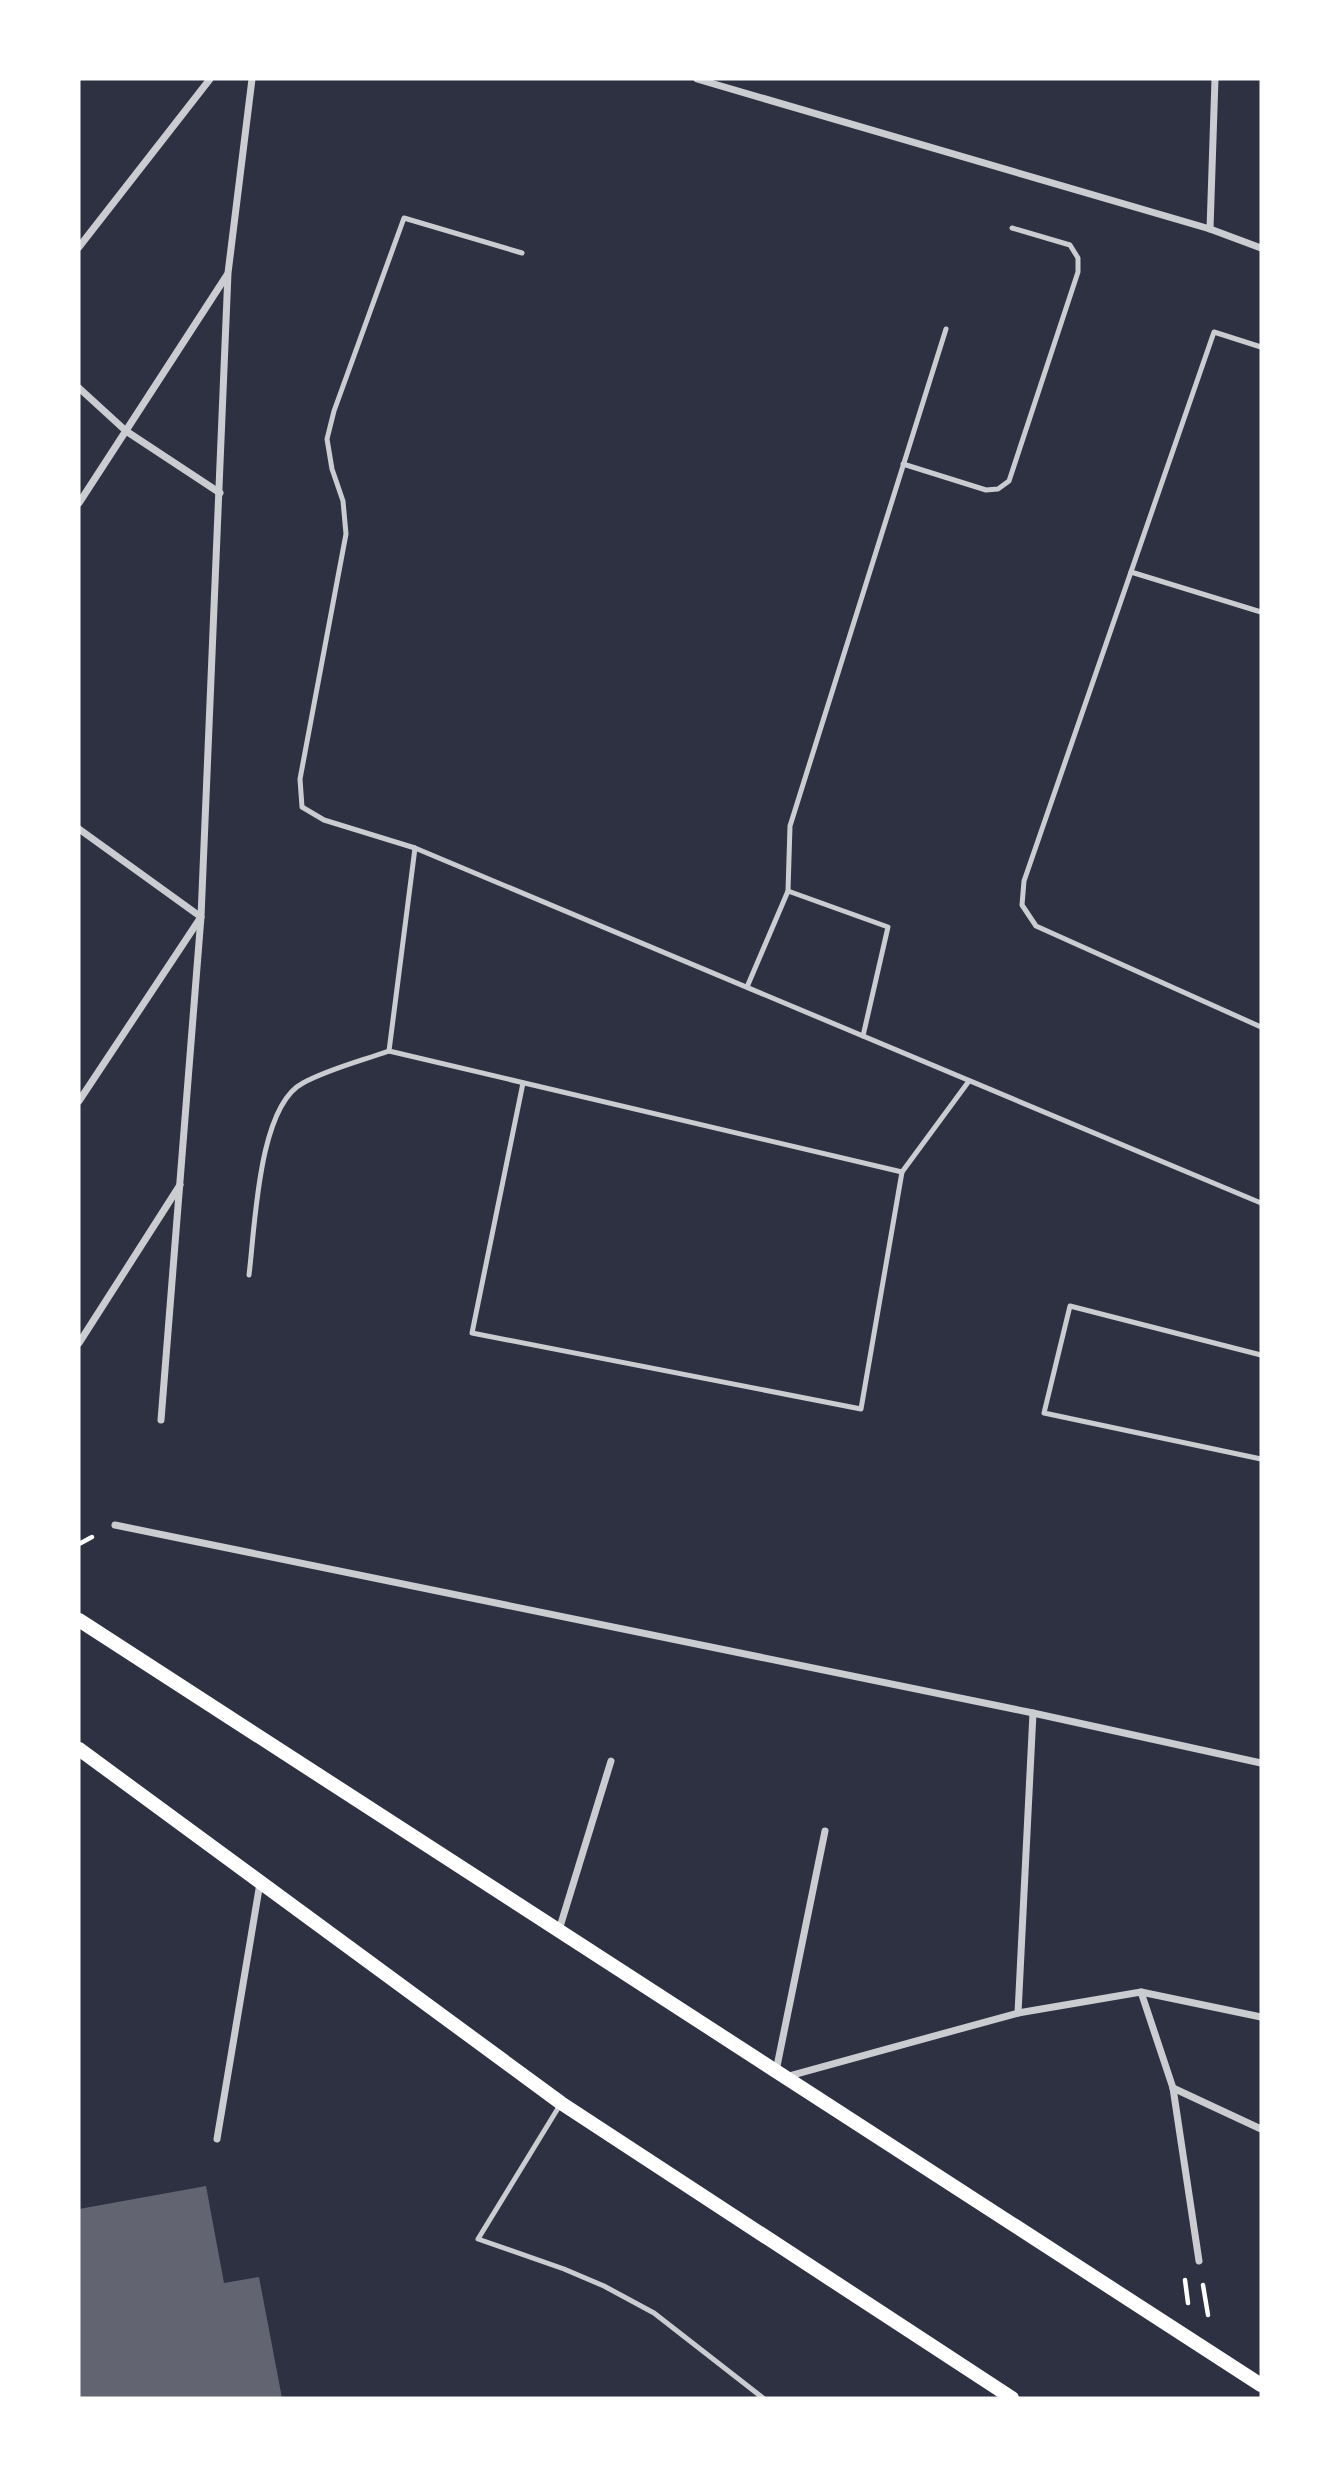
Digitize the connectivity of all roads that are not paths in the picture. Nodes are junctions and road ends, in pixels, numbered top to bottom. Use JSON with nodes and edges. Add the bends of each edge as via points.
{"nodes":[{"id":1,"x":210,"y":79,"type":"edge"},
{"id":2,"x":252,"y":79,"type":"edge"},
{"id":3,"x":697,"y":79,"type":"edge"},
{"id":4,"x":1215,"y":79,"type":"edge"},
{"id":5,"x":1012,"y":228,"type":"dead end"},
{"id":6,"x":1210,"y":229,"type":"junction"},
{"id":7,"x":79,"y":247,"type":"edge"},
{"id":8,"x":1261,"y":248,"type":"edge"},
{"id":9,"x":522,"y":253,"type":"dead end"},
{"id":10,"x":228,"y":273,"type":"junction"},
{"id":11,"x":946,"y":329,"type":"dead end"},
{"id":12,"x":1261,"y":347,"type":"edge"},
{"id":13,"x":79,"y":388,"type":"edge"},
{"id":14,"x":126,"y":431,"type":"junction"},
{"id":15,"x":903,"y":464,"type":"junction"},
{"id":16,"x":220,"y":493,"type":"junction"},
{"id":17,"x":79,"y":503,"type":"edge"},
{"id":18,"x":1131,"y":572,"type":"junction"},
{"id":19,"x":1261,"y":612,"type":"edge"},
{"id":20,"x":79,"y":829,"type":"edge"},
{"id":21,"x":415,"y":848,"type":"junction"},
{"id":22,"x":788,"y":891,"type":"junction"},
{"id":23,"x":201,"y":916,"type":"junction"},
{"id":24,"x":747,"y":988,"type":"junction"},
{"id":25,"x":1261,"y":1027,"type":"edge"},
{"id":26,"x":863,"y":1036,"type":"junction"},
{"id":27,"x":389,"y":1051,"type":"junction"},
{"id":28,"x":969,"y":1081,"type":"junction"},
{"id":29,"x":523,"y":1083,"type":"junction"},
{"id":30,"x":79,"y":1101,"type":"edge"},
{"id":31,"x":902,"y":1172,"type":"junction"},
{"id":32,"x":181,"y":1184,"type":"junction"},
{"id":33,"x":1261,"y":1203,"type":"edge"},
{"id":34,"x":249,"y":1275,"type":"dead end"},
{"id":35,"x":79,"y":1343,"type":"edge"},
{"id":36,"x":1261,"y":1355,"type":"edge"},
{"id":37,"x":161,"y":1420,"type":"dead end"},
{"id":38,"x":1261,"y":1459,"type":"edge"},
{"id":39,"x":115,"y":1525,"type":"dead end"},
{"id":40,"x":79,"y":1620,"type":"edge"},
{"id":41,"x":1033,"y":1713,"type":"junction"},
{"id":42,"x":79,"y":1749,"type":"edge"},
{"id":43,"x":611,"y":1761,"type":"dead end"},
{"id":44,"x":1261,"y":1763,"type":"edge"},
{"id":45,"x":825,"y":1831,"type":"dead end"},
{"id":46,"x":261,"y":1882,"type":"junction"},
{"id":47,"x":559,"y":1931,"type":"junction"},
{"id":48,"x":1140,"y":1992,"type":"junction"},
{"id":49,"x":1018,"y":2013,"type":"junction"},
{"id":50,"x":1261,"y":2017,"type":"edge"},
{"id":51,"x":781,"y":2074,"type":"junction"},
{"id":52,"x":1173,"y":2088,"type":"junction"},
{"id":53,"x":561,"y":2104,"type":"junction"},
{"id":54,"x":1261,"y":2129,"type":"edge"},
{"id":55,"x":217,"y":2139,"type":"dead end"},
{"id":56,"x":1199,"y":2261,"type":"road end"},
{"id":57,"x":1261,"y":2385,"type":"edge"},
{"id":58,"x":763,"y":2398,"type":"edge"},
{"id":59,"x":1012,"y":2398,"type":"edge"}],
"edges":[{"from":1,"to":7,"type":"street"},
{"from":2,"to":10,"type":"street"},
{"from":3,"to":6,"type":"street"},
{"from":4,"to":6,"type":"street"},
{"from":5,"to":15,"type":"lane","via":[[1070,245],[1078,258],[1078,272],[1009,481],[986,490]]},
{"from":6,"to":8,"type":"street"},
{"from":9,"to":21,"type":"lane","via":[[404,218],[327,439],[345,534],[300,779],[302,807],[324,820]]},
{"from":10,"to":14,"type":"street"},
{"from":10,"to":16,"type":"street"},
{"from":11,"to":15,"type":"lane"},
{"from":12,"to":18,"type":"lane","via":[[1214,332]]},
{"from":13,"to":14,"type":"street"},
{"from":14,"to":16,"type":"street"},
{"from":14,"to":17,"type":"street"},
{"from":15,"to":22,"type":"lane","via":[[790,826]]},
{"from":16,"to":23,"type":"street"},
{"from":18,"to":19,"type":"lane"},
{"from":18,"to":25,"type":"lane","via":[[1024,881],[1022,905],[1035,926]]},
{"from":20,"to":23,"type":"street"},
{"from":21,"to":24,"type":"lane"},
{"from":21,"to":27,"type":"lane"},
{"from":22,"to":24,"type":"lane"},
{"from":22,"to":26,"type":"lane","via":[[888,927]]},
{"from":23,"to":30,"type":"street"},
{"from":23,"to":32,"type":"street"},
{"from":24,"to":26,"type":"lane"},
{"from":26,"to":28,"type":"lane"},
{"from":27,"to":29,"type":"lane"},
{"from":27,"to":34,"type":"lane","via":[[301,1084],[278,1107],[265,1145]]},
{"from":28,"to":31,"type":"lane"},
{"from":28,"to":33,"type":"lane"},
{"from":29,"to":31,"type":"lane"},
{"from":29,"to":31,"type":"lane","via":[[472,1333],[861,1409]]},
{"from":32,"to":35,"type":"street"},
{"from":32,"to":37,"type":"street"},
{"from":36,"to":38,"type":"lane","via":[[1070,1306],[1044,1413]]},
{"from":39,"to":41,"type":"street"},
{"from":40,"to":47,"type":"main road"},
{"from":41,"to":44,"type":"street"},
{"from":41,"to":49,"type":"street"},
{"from":42,"to":46,"type":"main road"},
{"from":43,"to":47,"type":"street"},
{"from":45,"to":51,"type":"street"},
{"from":46,"to":53,"type":"main road"},
{"from":46,"to":55,"type":"street"},
{"from":47,"to":51,"type":"main road"},
{"from":48,"to":49,"type":"street"},
{"from":48,"to":50,"type":"street"},
{"from":48,"to":52,"type":"street"},
{"from":49,"to":51,"type":"street"},
{"from":51,"to":57,"type":"main road"},
{"from":52,"to":54,"type":"street"},
{"from":52,"to":56,"type":"street"},
{"from":53,"to":58,"type":"lane","via":[[478,2239],[564,2269],[644,2308]]},
{"from":53,"to":59,"type":"main road"}]}
